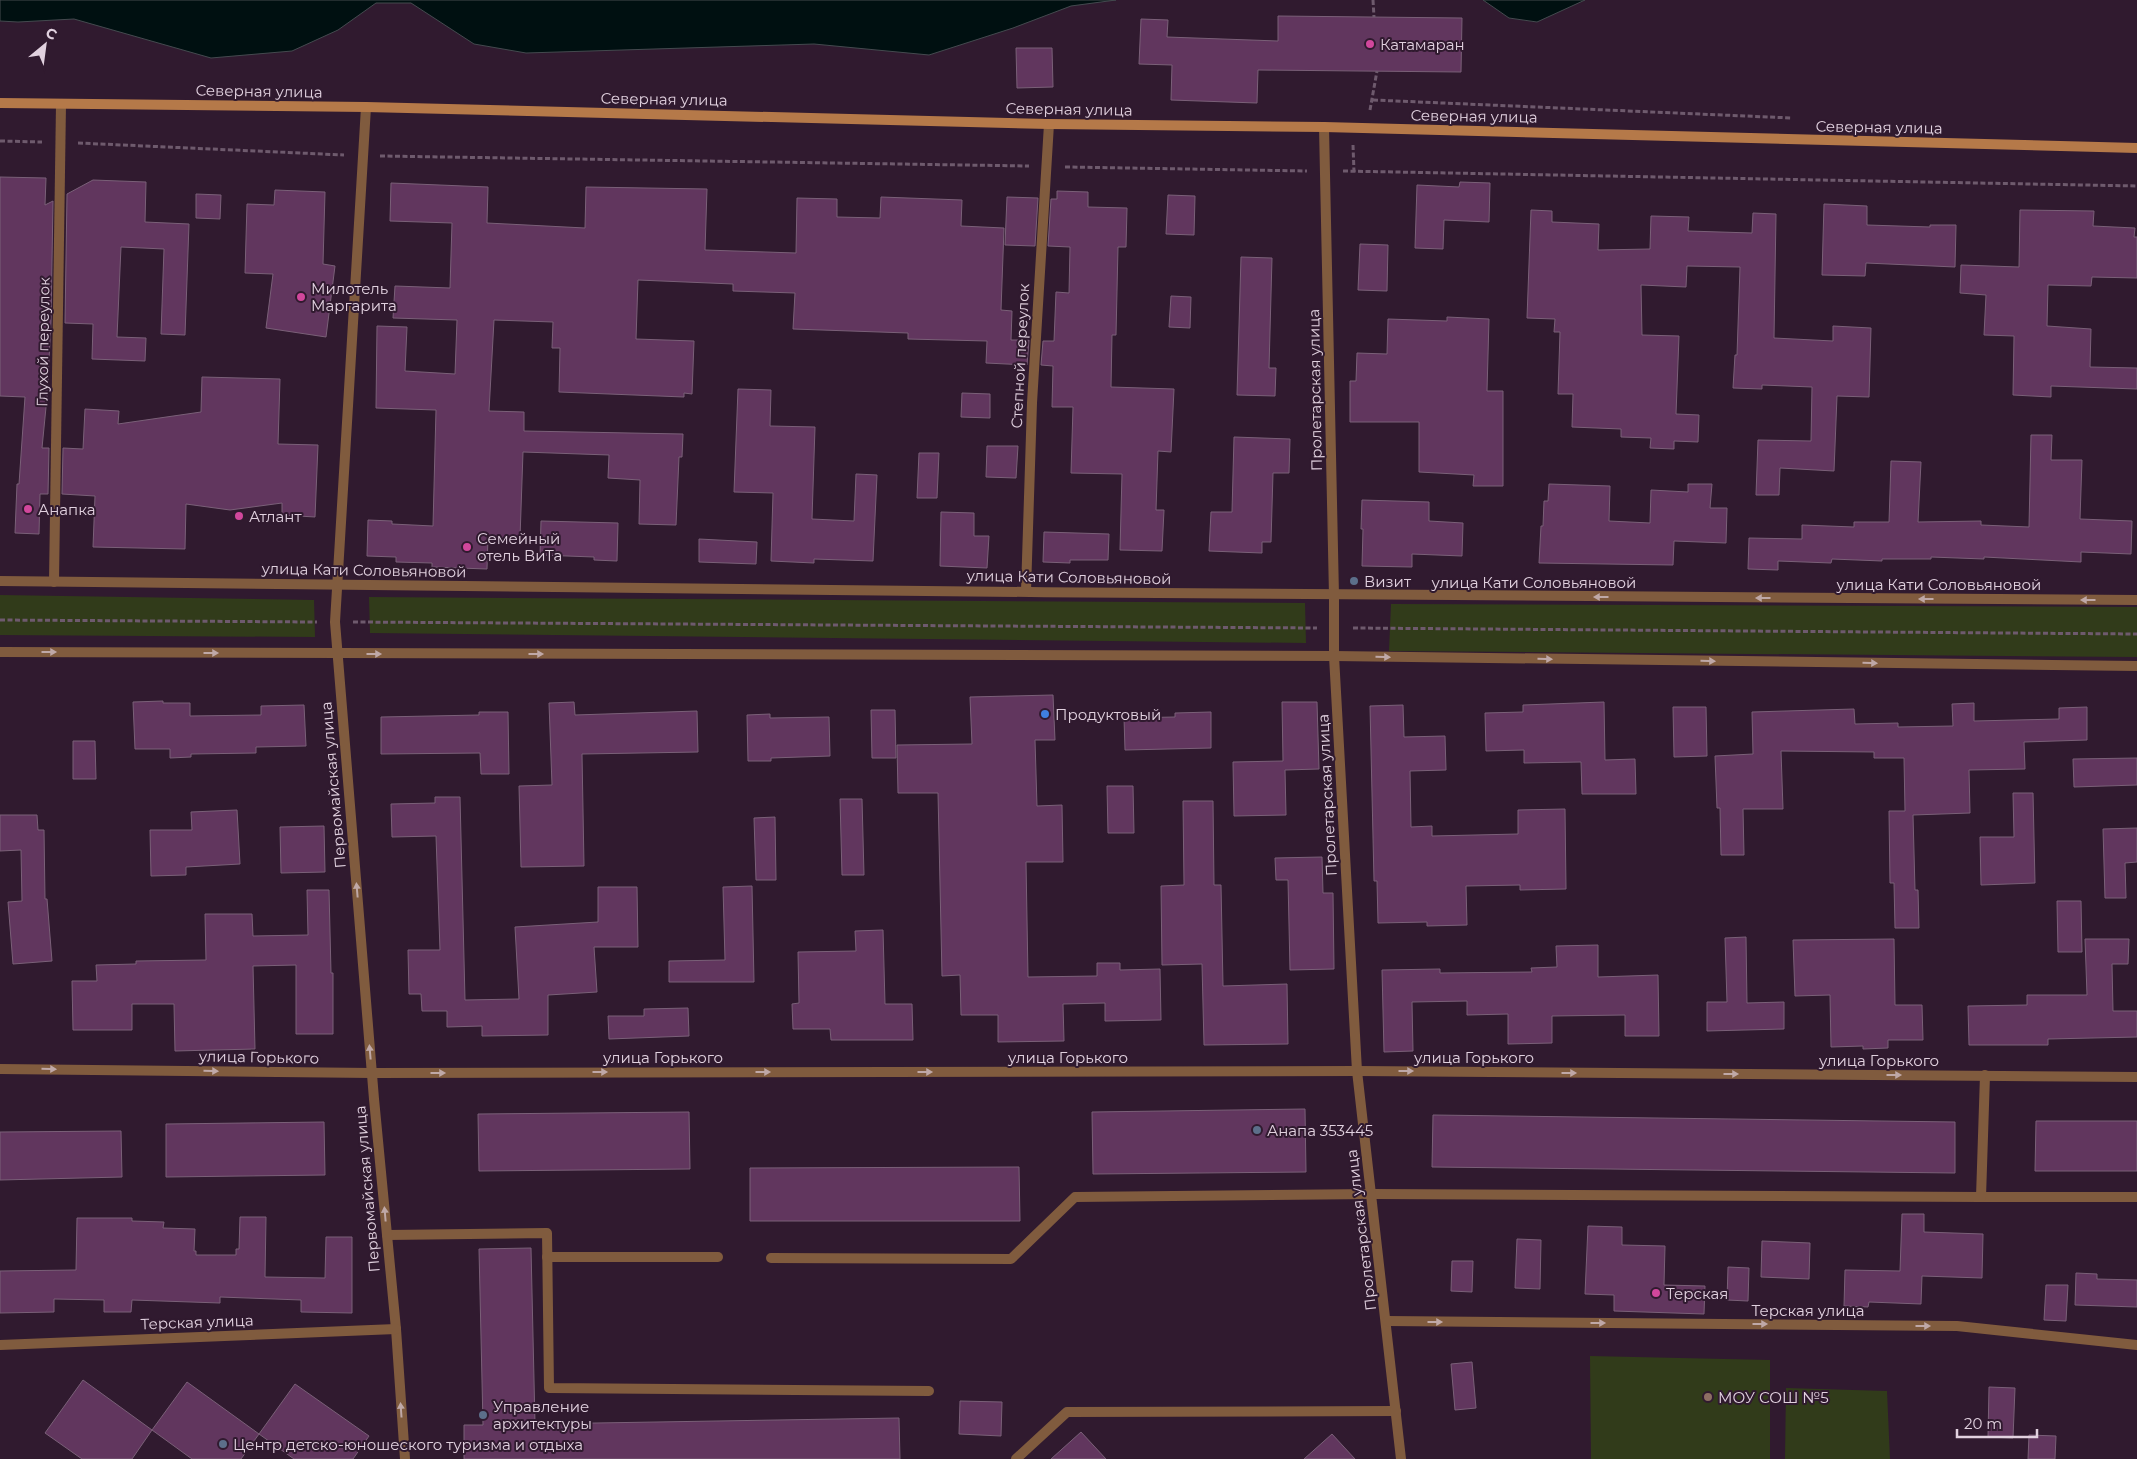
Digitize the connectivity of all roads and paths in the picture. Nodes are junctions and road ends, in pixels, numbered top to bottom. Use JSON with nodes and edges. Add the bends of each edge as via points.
{"nodes":[{"id":1,"x":1373,"y":0,"type":"edge"},
{"id":2,"x":1374,"y":18,"type":"dead end"},
{"id":3,"x":1377,"y":71,"type":"dead end"},
{"id":4,"x":1372,"y":100,"type":"junction"},
{"id":5,"x":0,"y":103,"type":"edge"},
{"id":6,"x":61,"y":104,"type":"junction"},
{"id":7,"x":366,"y":107,"type":"junction"},
{"id":8,"x":1370,"y":111,"type":"dead end"},
{"id":9,"x":1800,"y":118,"type":"dead end"},
{"id":10,"x":1049,"y":124,"type":"junction"},
{"id":11,"x":1324,"y":127,"type":"junction"},
{"id":12,"x":0,"y":141,"type":"edge"},
{"id":13,"x":61,"y":142,"type":"junction"},
{"id":14,"x":2137,"y":148,"type":"edge"},
{"id":15,"x":363,"y":156,"type":"junction"},
{"id":16,"x":1046,"y":166,"type":"junction"},
{"id":17,"x":1325,"y":171,"type":"junction"},
{"id":18,"x":2137,"y":186,"type":"edge"},
{"id":19,"x":0,"y":581,"type":"edge"},
{"id":20,"x":54,"y":582,"type":"junction"},
{"id":21,"x":338,"y":583,"type":"junction"},
{"id":22,"x":1026,"y":591,"type":"junction"},
{"id":23,"x":1334,"y":596,"type":"junction"},
{"id":24,"x":2137,"y":600,"type":"edge"},
{"id":25,"x":0,"y":620,"type":"edge"},
{"id":26,"x":335,"y":622,"type":"junction"},
{"id":27,"x":1334,"y":628,"type":"junction"},
{"id":28,"x":2137,"y":634,"type":"edge"},
{"id":29,"x":0,"y":652,"type":"edge"},
{"id":30,"x":337,"y":654,"type":"junction"},
{"id":31,"x":1334,"y":656,"type":"junction"},
{"id":32,"x":2137,"y":666,"type":"edge"},
{"id":33,"x":0,"y":1069,"type":"edge"},
{"id":34,"x":1357,"y":1071,"type":"junction"},
{"id":35,"x":372,"y":1073,"type":"junction"},
{"id":36,"x":1984,"y":1076,"type":"junction"},
{"id":37,"x":2137,"y":1076,"type":"edge"},
{"id":38,"x":1372,"y":1194,"type":"junction"},
{"id":39,"x":1981,"y":1197,"type":"junction"},
{"id":40,"x":2137,"y":1197,"type":"edge"},
{"id":41,"x":387,"y":1235,"type":"junction"},
{"id":42,"x":547,"y":1257,"type":"junction"},
{"id":43,"x":718,"y":1258,"type":"dead end"},
{"id":44,"x":771,"y":1258,"type":"dead end"},
{"id":45,"x":1387,"y":1321,"type":"junction"},
{"id":46,"x":396,"y":1329,"type":"junction"},
{"id":47,"x":0,"y":1345,"type":"edge"},
{"id":48,"x":2137,"y":1345,"type":"edge"},
{"id":49,"x":929,"y":1391,"type":"dead end"},
{"id":50,"x":1396,"y":1411,"type":"junction"},
{"id":51,"x":405,"y":1459,"type":"edge"},
{"id":52,"x":1016,"y":1459,"type":"edge"},
{"id":53,"x":1401,"y":1459,"type":"edge"}],
"edges":[{"from":1,"to":2,"type":"path"},
{"from":3,"to":4,"type":"path"},
{"from":4,"to":8,"type":"path"},
{"from":4,"to":9,"type":"path"},
{"from":5,"to":6,"type":"street","name":"Северная улица"},
{"from":6,"to":7,"type":"street","name":"Северная улица"},
{"from":6,"to":13,"type":"street","name":"Глухой переулок"},
{"from":7,"to":10,"type":"street","name":"Северная улица"},
{"from":7,"to":15,"type":"street","name":"Первомайская улица"},
{"from":10,"to":11,"type":"street","name":"Северная улица"},
{"from":10,"to":16,"type":"street","name":"Степной переулок"},
{"from":11,"to":14,"type":"street","name":"Северная улица"},
{"from":11,"to":17,"type":"street","name":"Пролетарская улица"},
{"from":12,"to":13,"type":"path"},
{"from":13,"to":15,"type":"path"},
{"from":13,"to":20,"type":"street","name":"Глухой переулок"},
{"from":15,"to":16,"type":"path"},
{"from":15,"to":21,"type":"street","name":"Первомайская улица"},
{"from":16,"to":17,"type":"path"},
{"from":16,"to":22,"type":"street","name":"Степной переулок","via":[[1032,403]]},
{"from":17,"to":18,"type":"path"},
{"from":17,"to":23,"type":"street","name":"Пролетарская улица"},
{"from":19,"to":20,"type":"street","name":"улица Кати Соловьяновой"},
{"from":20,"to":21,"type":"street","name":"улица Кати Соловьяновой"},
{"from":21,"to":22,"type":"street","name":"улица Кати Соловьяновой"},
{"from":21,"to":26,"type":"street","name":"Первомайская улица"},
{"from":22,"to":23,"type":"street","name":"улица Кати Соловьяновой"},
{"from":24,"to":23,"type":"street","name":"улица Кати Соловьяновой","one_way":true},
{"from":23,"to":27,"type":"street","name":"Пролетарская улица"},
{"from":25,"to":26,"type":"path"},
{"from":26,"to":27,"type":"path"},
{"from":26,"to":30,"type":"street","name":"Первомайская улица"},
{"from":27,"to":28,"type":"path"},
{"from":27,"to":31,"type":"street","name":"Пролетарская улица"},
{"from":29,"to":30,"type":"street","one_way":true},
{"from":30,"to":31,"type":"street","one_way":true},
{"from":35,"to":30,"type":"street","name":"Первомайская улица","one_way":true},
{"from":31,"to":32,"type":"street","one_way":true},
{"from":31,"to":34,"type":"street","name":"Пролетарская улица"},
{"from":33,"to":35,"type":"street","name":"улица Горького","one_way":true},
{"from":35,"to":34,"type":"street","name":"улица Горького","one_way":true},
{"from":34,"to":36,"type":"street","name":"улица Горького","one_way":true},
{"from":34,"to":38,"type":"street","name":"Пролетарская улица"},
{"from":41,"to":35,"type":"street","name":"Первомайская улица","one_way":true},
{"from":36,"to":37,"type":"street","name":"улица Горького"},
{"from":36,"to":39,"type":"street"},
{"from":38,"to":39,"type":"street"},
{"from":38,"to":44,"type":"street","via":[[1075,1197],[1010,1259]]},
{"from":38,"to":45,"type":"street","name":"Пролетарская улица"},
{"from":39,"to":40,"type":"street"},
{"from":41,"to":42,"type":"street","via":[[547,1234]]},
{"from":41,"to":46,"type":"street","name":"Первомайская улица"},
{"from":42,"to":43,"type":"street"},
{"from":42,"to":49,"type":"street","via":[[549,1388]]},
{"from":45,"to":48,"type":"street","name":"Терская улица","one_way":true,"via":[[1957,1326]]},
{"from":45,"to":50,"type":"street","name":"Пролетарская улица"},
{"from":46,"to":47,"type":"street","name":"Терская улица"},
{"from":51,"to":46,"type":"street","name":"Первомайская улица","one_way":true},
{"from":50,"to":52,"type":"street","via":[[1067,1412]]},
{"from":50,"to":53,"type":"street","name":"Пролетарская улица"}]}
